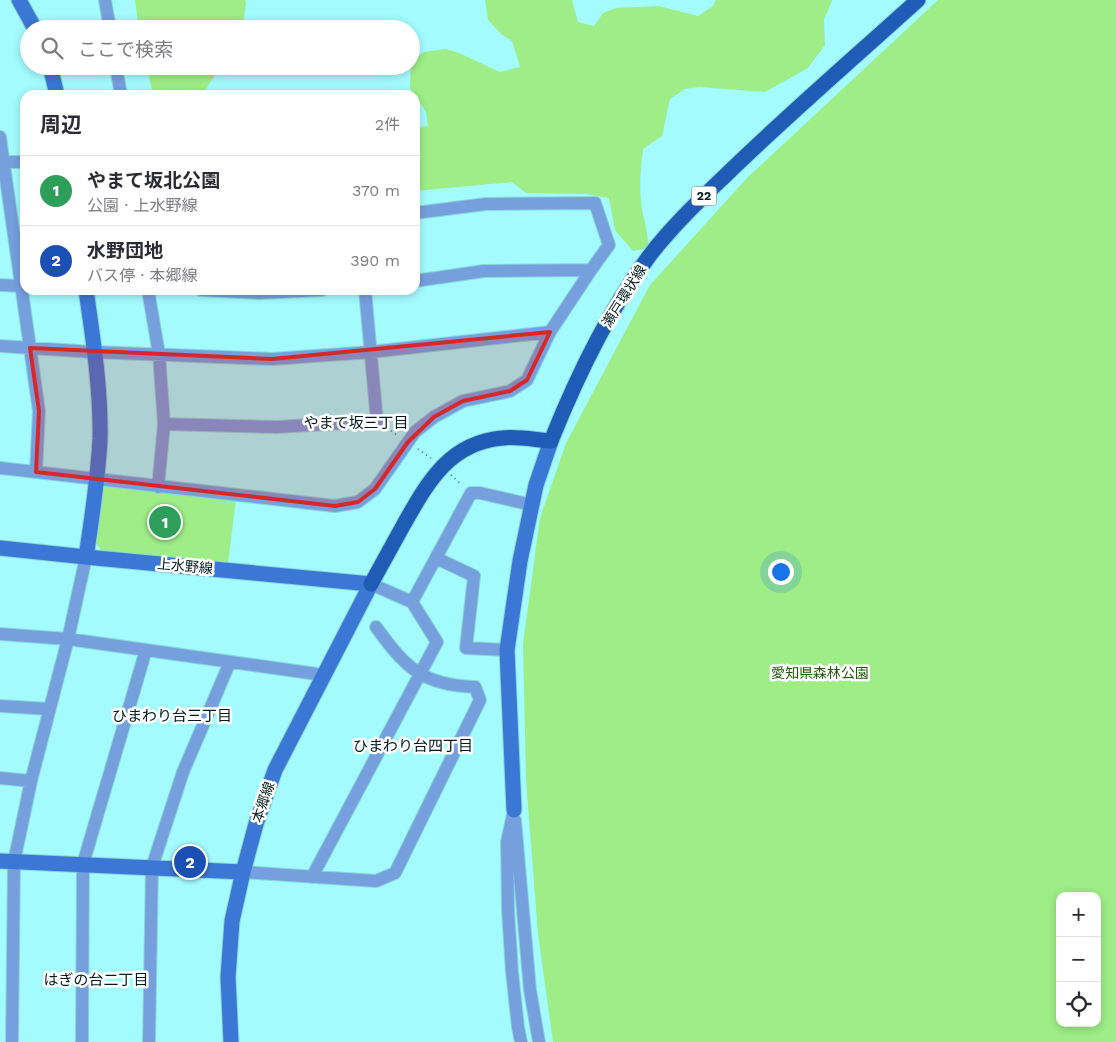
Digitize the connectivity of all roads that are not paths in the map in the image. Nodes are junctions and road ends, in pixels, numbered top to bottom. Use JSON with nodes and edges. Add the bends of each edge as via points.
{"nodes":[{"id":1,"x":19,"y":0,"type":"edge"},
{"id":2,"x":105,"y":0,"type":"edge"},
{"id":3,"x":918,"y":0,"type":"edge"},
{"id":4,"x":30,"y":20,"type":"edge"},
{"id":5,"x":108,"y":20,"type":"edge"},
{"id":6,"x":52,"y":75,"type":"edge"},
{"id":7,"x":118,"y":75,"type":"edge"},
{"id":8,"x":56,"y":90,"type":"edge"},
{"id":9,"x":120,"y":90,"type":"edge"},
{"id":10,"x":0,"y":137,"type":"edge"},
{"id":11,"x":2,"y":162,"type":"edge"},
{"id":12,"x":20,"y":162,"type":"edge"},
{"id":13,"x":420,"y":212,"type":"edge"},
{"id":14,"x":6,"y":225,"type":"edge"},
{"id":15,"x":591,"y":270,"type":"junction"},
{"id":16,"x":420,"y":279,"type":"edge"},
{"id":17,"x":0,"y":286,"type":"edge"},
{"id":18,"x":20,"y":286,"type":"joint"},
{"id":19,"x":21,"y":295,"type":"edge"},
{"id":20,"x":87,"y":295,"type":"edge"},
{"id":21,"x":149,"y":295,"type":"edge"},
{"id":22,"x":365,"y":295,"type":"edge"},
{"id":23,"x":550,"y":332,"type":"junction"},
{"id":24,"x":0,"y":346,"type":"edge"},
{"id":25,"x":30,"y":348,"type":"junction"},
{"id":26,"x":94,"y":352,"type":"junction"},
{"id":27,"x":371,"y":352,"type":"junction"},
{"id":28,"x":159,"y":354,"type":"junction"},
{"id":29,"x":164,"y":424,"type":"junction"},
{"id":30,"x":552,"y":441,"type":"junction"},
{"id":31,"x":0,"y":468,"type":"edge"},
{"id":32,"x":36,"y":472,"type":"junction"},
{"id":33,"x":96,"y":480,"type":"junction"},
{"id":34,"x":158,"y":486,"type":"junction"},
{"id":35,"x":532,"y":505,"type":"junction"},
{"id":36,"x":0,"y":548,"type":"edge"},
{"id":37,"x":86,"y":557,"type":"junction"},
{"id":38,"x":436,"y":558,"type":"junction"},
{"id":39,"x":371,"y":584,"type":"junction"},
{"id":40,"x":412,"y":602,"type":"junction"},
{"id":41,"x":376,"y":627,"type":"dead end"},
{"id":42,"x":0,"y":634,"type":"edge"},
{"id":43,"x":68,"y":639,"type":"junction"},
{"id":44,"x":146,"y":650,"type":"junction"},
{"id":45,"x":507,"y":650,"type":"junction"},
{"id":46,"x":230,"y":662,"type":"junction"},
{"id":47,"x":324,"y":675,"type":"junction"},
{"id":48,"x":420,"y":675,"type":"junction"},
{"id":49,"x":0,"y":706,"type":"edge"},
{"id":50,"x":49,"y":709,"type":"junction"},
{"id":51,"x":0,"y":778,"type":"edge"},
{"id":52,"x":31,"y":781,"type":"junction"},
{"id":53,"x":514,"y":810,"type":"junction"},
{"id":54,"x":7,"y":861,"type":"edge"},
{"id":55,"x":83,"y":864,"type":"junction"},
{"id":56,"x":152,"y":867,"type":"junction"},
{"id":57,"x":243,"y":872,"type":"junction"},
{"id":58,"x":312,"y":878,"type":"junction"},
{"id":59,"x":12,"y":1042,"type":"edge"},
{"id":60,"x":82,"y":1042,"type":"edge"},
{"id":61,"x":149,"y":1042,"type":"edge"},
{"id":62,"x":231,"y":1042,"type":"edge"},
{"id":63,"x":522,"y":1042,"type":"edge"},
{"id":64,"x":539,"y":1042,"type":"edge"}],
"edges":[{"from":1,"to":4,"type":"street"},
{"from":2,"to":5,"type":"street"},
{"from":3,"to":30,"type":"main road","name":"瀬戸環状線","number":"22","via":[[764,138],[650,254],[604,327],[566,404]]},
{"from":6,"to":8,"type":"street"},
{"from":7,"to":9,"type":"street"},
{"from":10,"to":11,"type":"street"},
{"from":11,"to":12,"type":"street"},
{"from":11,"to":14,"type":"street"},
{"from":13,"to":15,"type":"street","via":[[486,204],[595,203],[609,245]]},
{"from":14,"to":18,"type":"street"},
{"from":15,"to":16,"type":"street","via":[[484,271]]},
{"from":15,"to":23,"type":"street"},
{"from":17,"to":18,"type":"street"},
{"from":19,"to":25,"type":"street"},
{"from":20,"to":26,"type":"street"},
{"from":21,"to":28,"type":"street"},
{"from":22,"to":27,"type":"street"},
{"from":23,"to":27,"type":"street"},
{"from":23,"to":34,"type":"street","via":[[527,380],[510,391],[463,401],[434,417],[415,432],[375,489],[358,502],[336,506]]},
{"from":24,"to":25,"type":"street"},
{"from":25,"to":26,"type":"street"},
{"from":25,"to":32,"type":"street","via":[[38,411]]},
{"from":26,"to":28,"type":"street"},
{"from":26,"to":33,"type":"street","via":[[100,438]]},
{"from":27,"to":28,"type":"street","via":[[272,359]]},
{"from":27,"to":29,"type":"street","via":[[376,421],[277,426]]},
{"from":28,"to":29,"type":"street"},
{"from":29,"to":34,"type":"street"},
{"from":30,"to":35,"type":"street"},
{"from":30,"to":39,"type":"main road","via":[[503,437],[476,443],[456,454],[426,485]]},
{"from":31,"to":32,"type":"street"},
{"from":32,"to":33,"type":"street"},
{"from":33,"to":34,"type":"street"},
{"from":33,"to":37,"type":"street"},
{"from":35,"to":38,"type":"street","via":[[471,493]]},
{"from":35,"to":45,"type":"street"},
{"from":36,"to":37,"type":"street","name":"上水野線"},
{"from":37,"to":39,"type":"street","name":"上水野線"},
{"from":37,"to":43,"type":"street"},
{"from":38,"to":40,"type":"street"},
{"from":38,"to":45,"type":"street","via":[[474,576],[466,648]]},
{"from":39,"to":40,"type":"street"},
{"from":39,"to":47,"type":"street","name":"本郷線"},
{"from":40,"to":48,"type":"street","via":[[437,642]]},
{"from":41,"to":48,"type":"street","via":[[396,655]]},
{"from":42,"to":43,"type":"street"},
{"from":43,"to":44,"type":"street"},
{"from":43,"to":50,"type":"street"},
{"from":44,"to":46,"type":"street"},
{"from":44,"to":55,"type":"street"},
{"from":45,"to":53,"type":"street"},
{"from":46,"to":47,"type":"street"},
{"from":46,"to":56,"type":"street","via":[[183,772]]},
{"from":47,"to":57,"type":"street","name":"本郷線","via":[[274,770]]},
{"from":48,"to":58,"type":"street"},
{"from":48,"to":58,"type":"street","via":[[452,686],[475,687],[480,700],[395,873],[376,881]]},
{"from":49,"to":50,"type":"street"},
{"from":50,"to":52,"type":"street"},
{"from":51,"to":52,"type":"street"},
{"from":52,"to":54,"type":"street"},
{"from":53,"to":63,"type":"street","via":[[507,842],[508,910],[512,972]]},
{"from":53,"to":64,"type":"street","via":[[530,990]]},
{"from":54,"to":55,"type":"street"},
{"from":54,"to":59,"type":"street"},
{"from":55,"to":56,"type":"street"},
{"from":55,"to":60,"type":"street"},
{"from":56,"to":57,"type":"street"},
{"from":56,"to":61,"type":"street"},
{"from":57,"to":58,"type":"street"},
{"from":57,"to":62,"type":"street","name":"本郷線","via":[[232,921],[228,977]]}]}
